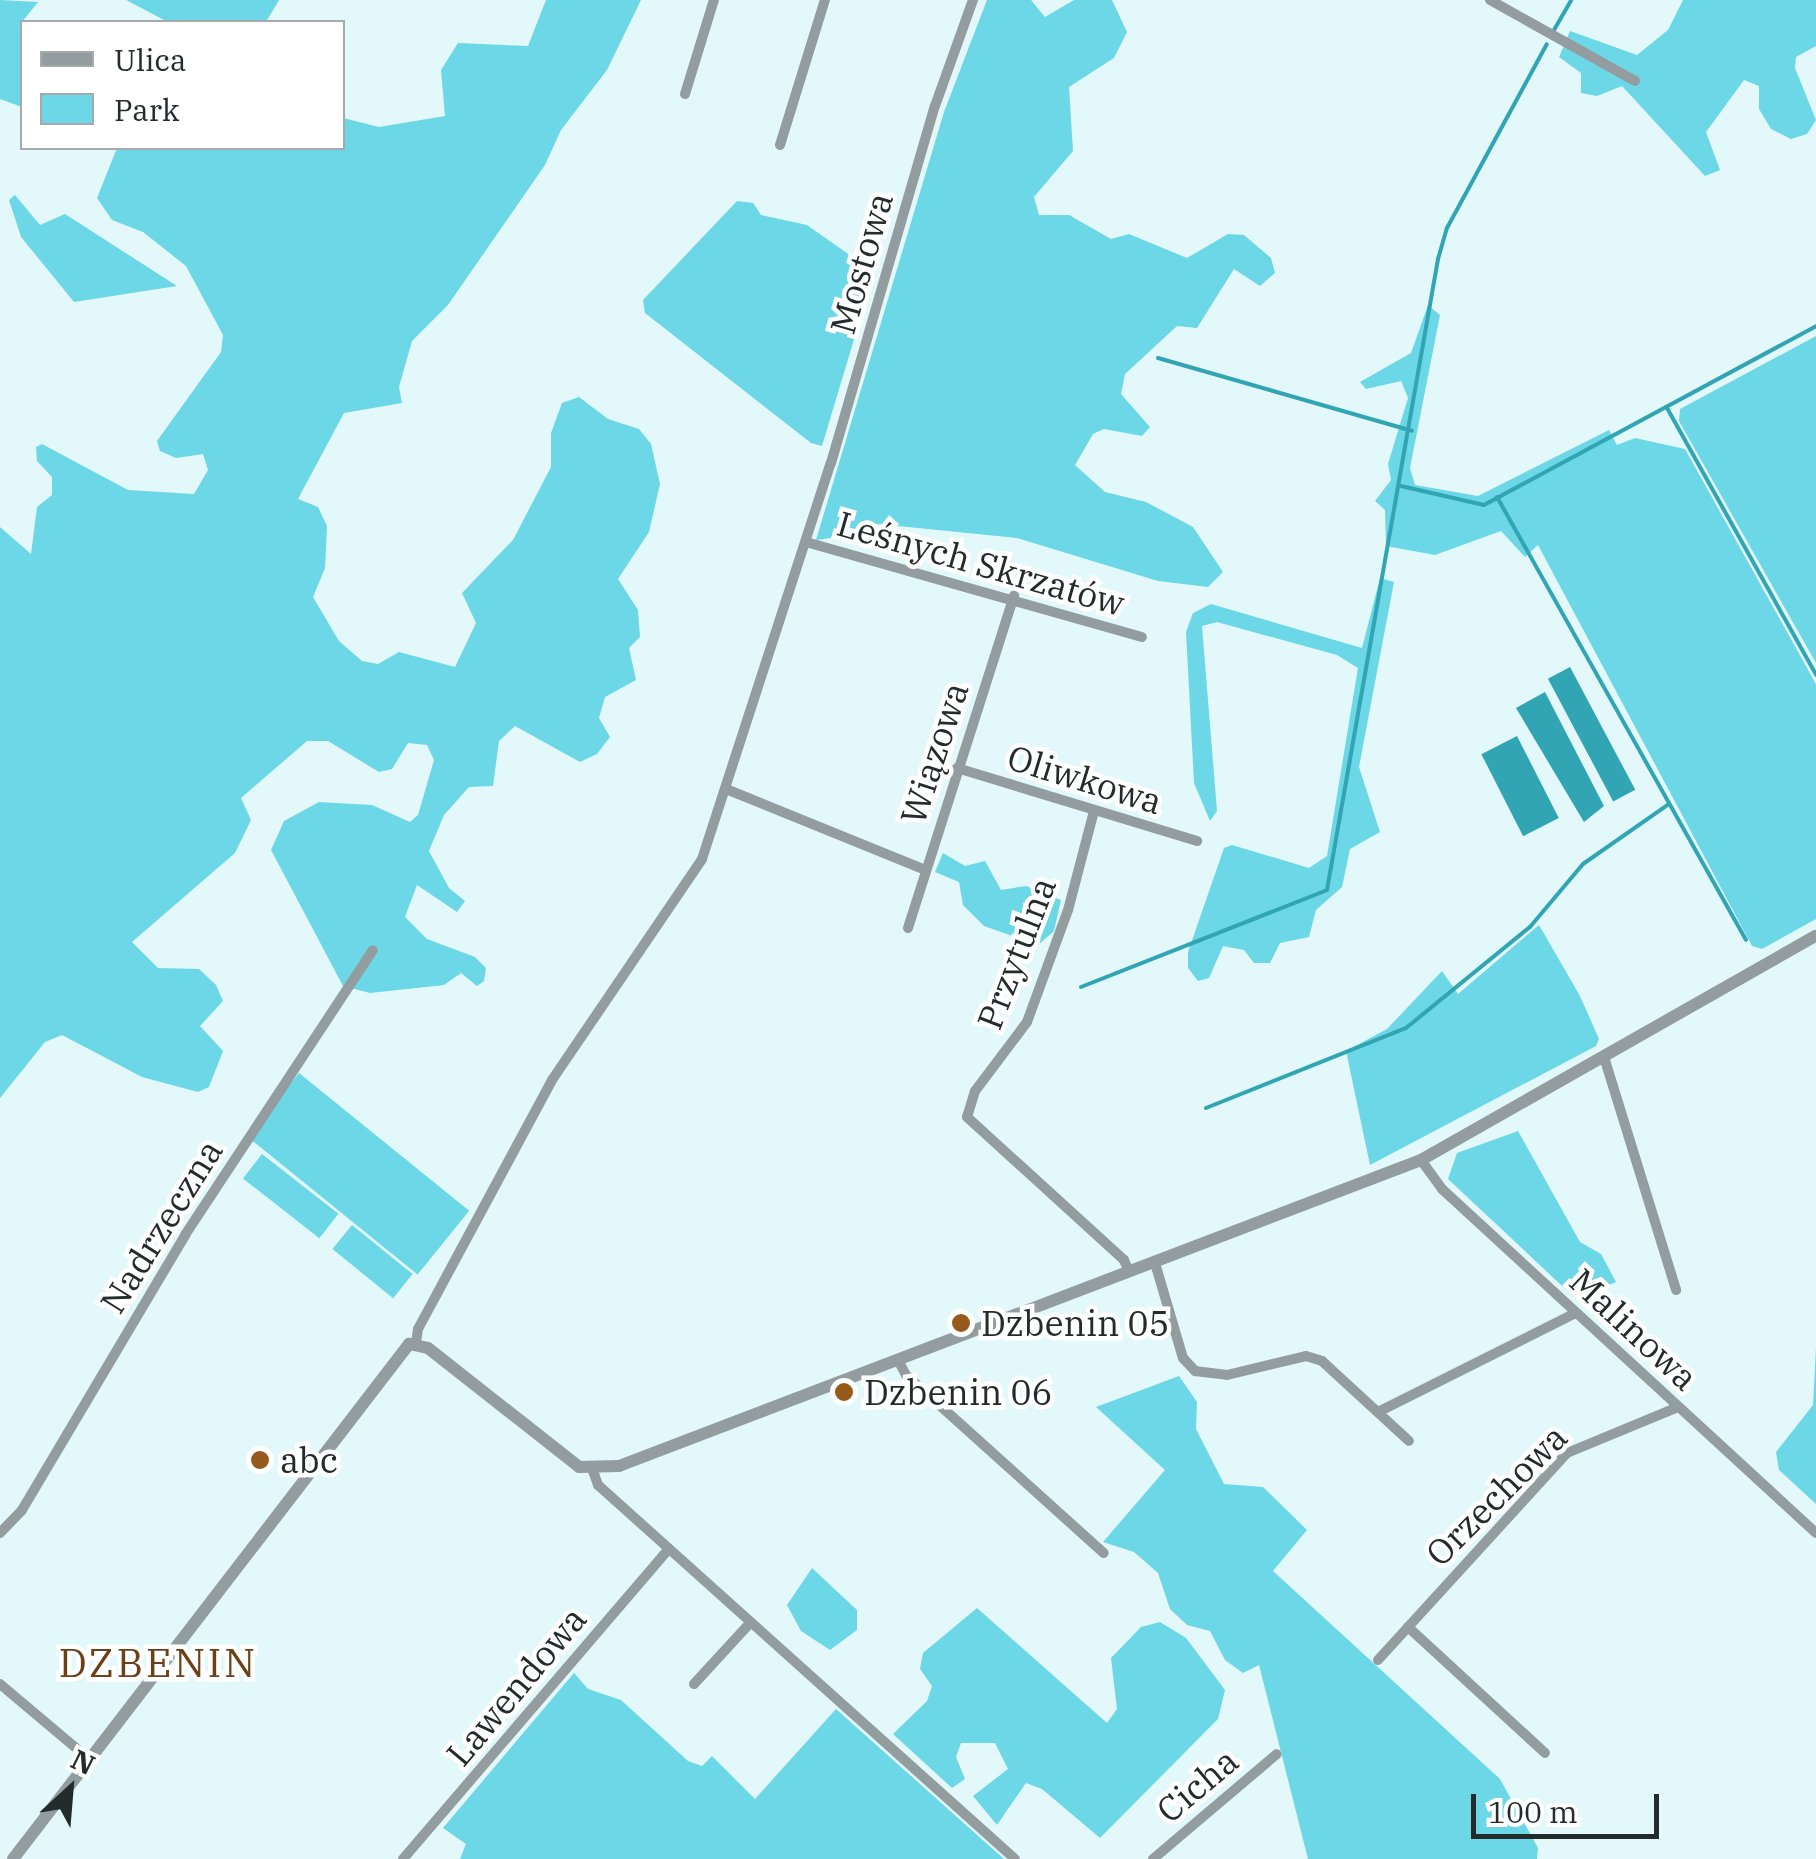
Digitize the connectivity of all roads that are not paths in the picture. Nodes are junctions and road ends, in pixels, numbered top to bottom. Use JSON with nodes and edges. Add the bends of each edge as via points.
{"nodes":[{"id":1,"x":714,"y":0,"type":"edge"},
{"id":2,"x":825,"y":0,"type":"edge"},
{"id":3,"x":973,"y":0,"type":"edge"},
{"id":4,"x":1490,"y":0,"type":"edge"},
{"id":5,"x":1635,"y":81,"type":"dead end"},
{"id":6,"x":685,"y":94,"type":"dead end"},
{"id":7,"x":780,"y":146,"type":"dead end"},
{"id":8,"x":806,"y":542,"type":"junction"},
{"id":9,"x":1014,"y":596,"type":"junction"},
{"id":10,"x":1142,"y":637,"type":"dead end"},
{"id":11,"x":957,"y":768,"type":"junction"},
{"id":12,"x":726,"y":789,"type":"junction"},
{"id":13,"x":1094,"y":811,"type":"junction"},
{"id":14,"x":1197,"y":841,"type":"dead end"},
{"id":15,"x":925,"y":870,"type":"junction"},
{"id":16,"x":908,"y":928,"type":"dead end"},
{"id":17,"x":1816,"y":936,"type":"edge"},
{"id":18,"x":373,"y":950,"type":"dead end"},
{"id":19,"x":1604,"y":1057,"type":"junction"},
{"id":20,"x":1421,"y":1160,"type":"junction"},
{"id":21,"x":1155,"y":1262,"type":"junction"},
{"id":22,"x":1130,"y":1272,"type":"junction"},
{"id":23,"x":1676,"y":1290,"type":"dead end"},
{"id":24,"x":1576,"y":1313,"type":"junction"},
{"id":25,"x":416,"y":1343,"type":"junction"},
{"id":26,"x":898,"y":1360,"type":"junction"},
{"id":27,"x":1678,"y":1407,"type":"junction"},
{"id":28,"x":1378,"y":1412,"type":"junction"},
{"id":29,"x":1409,"y":1442,"type":"dead end"},
{"id":30,"x":593,"y":1471,"type":"junction"},
{"id":31,"x":0,"y":1533,"type":"edge"},
{"id":32,"x":1816,"y":1533,"type":"edge"},
{"id":33,"x":669,"y":1548,"type":"junction"},
{"id":34,"x":1104,"y":1553,"type":"dead end"},
{"id":35,"x":750,"y":1622,"type":"junction"},
{"id":36,"x":1408,"y":1627,"type":"junction"},
{"id":37,"x":1378,"y":1660,"type":"dead end"},
{"id":38,"x":0,"y":1684,"type":"edge"},
{"id":39,"x":694,"y":1684,"type":"dead end"},
{"id":40,"x":1545,"y":1753,"type":"dead end"},
{"id":41,"x":1277,"y":1754,"type":"dead end"},
{"id":42,"x":89,"y":1760,"type":"junction"},
{"id":43,"x":13,"y":1859,"type":"edge"},
{"id":44,"x":403,"y":1859,"type":"edge"},
{"id":45,"x":1015,"y":1859,"type":"edge"},
{"id":46,"x":1153,"y":1859,"type":"edge"}],
"edges":[{"from":1,"to":6,"type":"street"},
{"from":2,"to":7,"type":"street"},
{"from":3,"to":8,"type":"street","name":"Mostowa","via":[[935,106]]},
{"from":4,"to":5,"type":"street"},
{"from":8,"to":9,"type":"street","name":"Leśnych Skrzatów"},
{"from":8,"to":12,"type":"street","name":"Mostowa"},
{"from":9,"to":10,"type":"street","name":"Leśnych Skrzatów"},
{"from":9,"to":11,"type":"street","name":"Wiązowa"},
{"from":11,"to":13,"type":"street","name":"Oliwkowa"},
{"from":11,"to":15,"type":"street","name":"Wiązowa"},
{"from":12,"to":15,"type":"street"},
{"from":12,"to":25,"type":"street","name":"Mostowa","via":[[690,884],[552,1080]]},
{"from":13,"to":14,"type":"street","name":"Oliwkowa"},
{"from":13,"to":22,"type":"street","name":"Przytulna","via":[[1068,910],[1026,1022],[975,1091],[967,1117]]},
{"from":15,"to":16,"type":"street","name":"Wiązowa"},
{"from":17,"to":19,"type":"street"},
{"from":18,"to":31,"type":"street","name":"Nadrzeczna","via":[[185,1235],[22,1510]]},
{"from":19,"to":20,"type":"street"},
{"from":19,"to":23,"type":"street"},
{"from":20,"to":21,"type":"street"},
{"from":20,"to":24,"type":"street","name":"Malinowa","via":[[1442,1188]]},
{"from":21,"to":22,"type":"street"},
{"from":21,"to":28,"type":"street","via":[[1194,1372],[1227,1375],[1306,1356],[1322,1361]]},
{"from":22,"to":26,"type":"street"},
{"from":24,"to":27,"type":"street","name":"Malinowa"},
{"from":24,"to":28,"type":"street"},
{"from":25,"to":30,"type":"street"},
{"from":25,"to":42,"type":"street","via":[[370,1393]]},
{"from":26,"to":30,"type":"street"},
{"from":26,"to":34,"type":"street","via":[[906,1375]]},
{"from":27,"to":32,"type":"street","name":"Malinowa"},
{"from":27,"to":36,"type":"street","name":"Orzechowa","via":[[1566,1453]]},
{"from":28,"to":29,"type":"street"},
{"from":30,"to":33,"type":"street","via":[[598,1485]]},
{"from":33,"to":35,"type":"street"},
{"from":33,"to":44,"type":"street","name":"Lawendowa"},
{"from":35,"to":39,"type":"street"},
{"from":35,"to":45,"type":"street"},
{"from":36,"to":37,"type":"street","name":"Orzechowa"},
{"from":36,"to":40,"type":"street"},
{"from":38,"to":42,"type":"street"},
{"from":41,"to":46,"type":"street","name":"Cicha"},
{"from":42,"to":43,"type":"street"}]}
